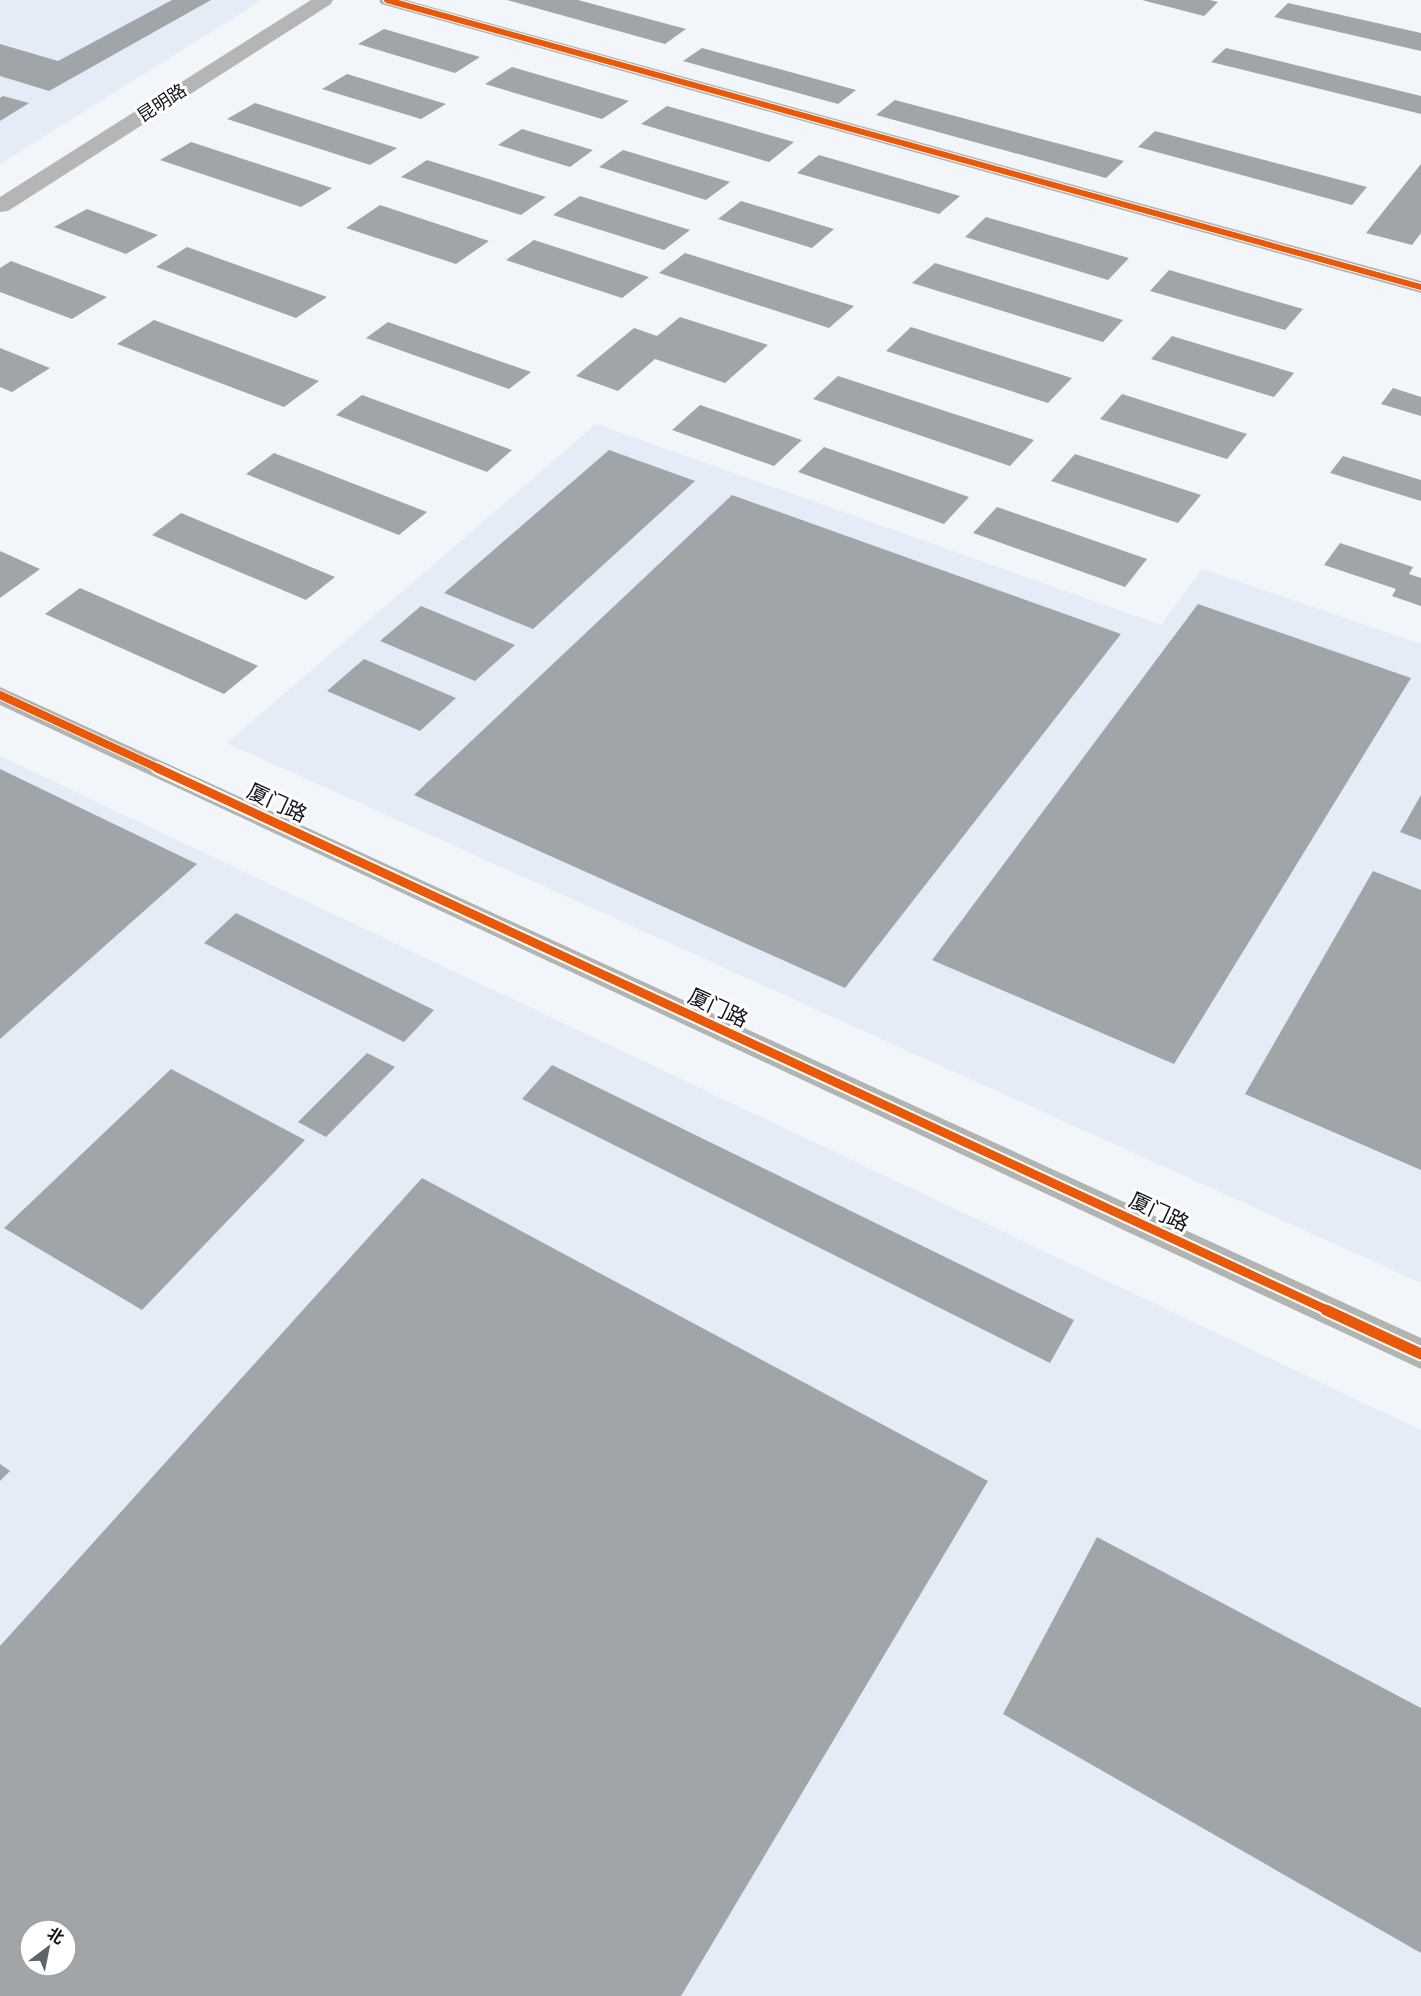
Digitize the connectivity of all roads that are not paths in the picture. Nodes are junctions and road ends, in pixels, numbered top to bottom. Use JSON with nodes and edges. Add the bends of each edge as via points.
{"nodes":[{"id":1,"x":324,"y":0,"type":"edge"},
{"id":2,"x":387,"y":0,"type":"edge"},
{"id":3,"x":0,"y":206,"type":"edge"},
{"id":4,"x":1421,"y":287,"type":"edge"},
{"id":5,"x":0,"y":694,"type":"edge"},
{"id":6,"x":1421,"y":1354,"type":"edge"}],
"edges":[{"from":1,"to":3,"type":"main road","name":"昆明路"},
{"from":2,"to":4,"type":"street"},
{"from":5,"to":6,"type":"street","name":"厦门路"}]}
